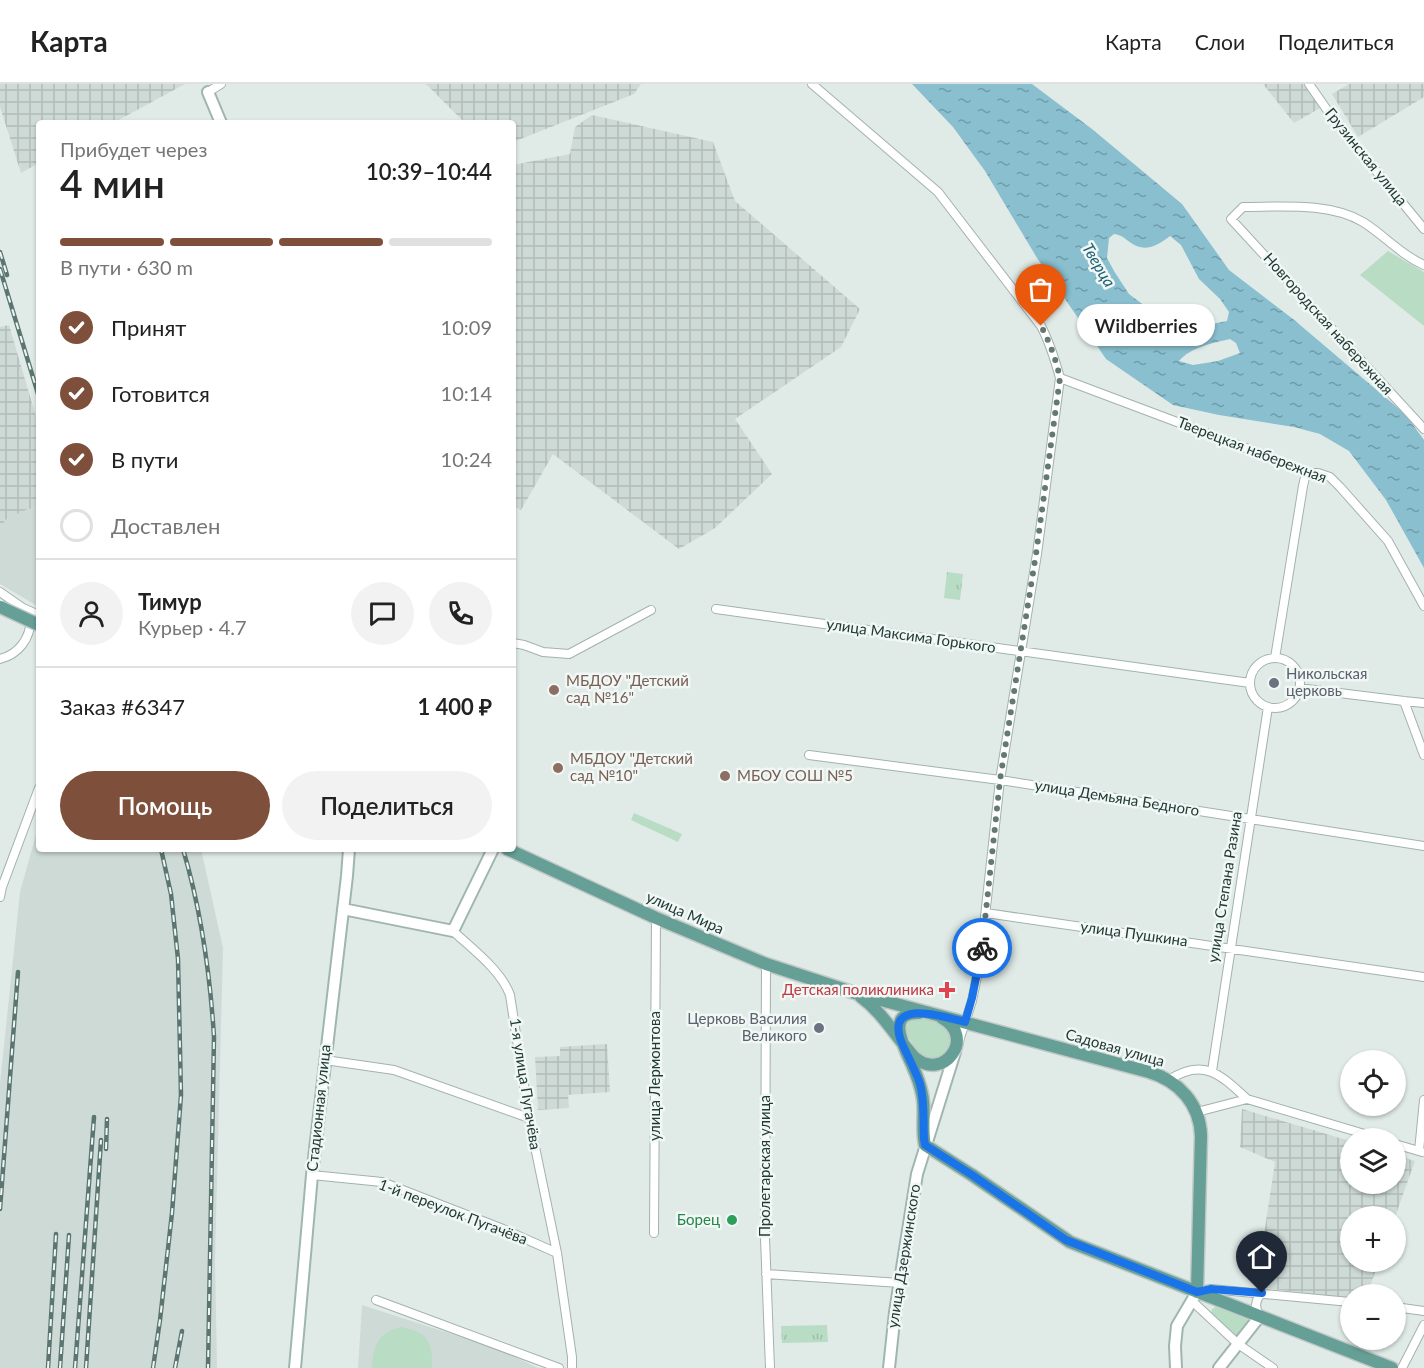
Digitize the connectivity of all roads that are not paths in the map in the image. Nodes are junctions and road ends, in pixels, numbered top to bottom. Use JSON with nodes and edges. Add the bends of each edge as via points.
{"nodes":[{"id":1,"x":221,"y":84,"type":"edge"},
{"id":2,"x":812,"y":84,"type":"edge"},
{"id":3,"x":1309,"y":84,"type":"edge"},
{"id":4,"x":208,"y":92,"type":"joint"},
{"id":5,"x":220,"y":120,"type":"edge"},
{"id":6,"x":1424,"y":229,"type":"edge"},
{"id":7,"x":1424,"y":266,"type":"edge"},
{"id":8,"x":1060,"y":378,"type":"junction"},
{"id":9,"x":1424,"y":429,"type":"edge"},
{"id":10,"x":1306,"y":473,"type":"junction"},
{"id":11,"x":0,"y":592,"type":"edge"},
{"id":12,"x":4,"y":602,"type":"edge"},
{"id":13,"x":1424,"y":606,"type":"edge"},
{"id":14,"x":23,"y":608,"type":"junction"},
{"id":15,"x":716,"y":609,"type":"dead end"},
{"id":16,"x":651,"y":610,"type":"dead end"},
{"id":17,"x":36,"y":614,"type":"edge"},
{"id":18,"x":36,"y":623,"type":"edge"},
{"id":19,"x":516,"y":644,"type":"edge"},
{"id":20,"x":1021,"y":651,"type":"junction"},
{"id":21,"x":1275,"y":658,"type":"junction"},
{"id":22,"x":0,"y":659,"type":"edge"},
{"id":23,"x":1250,"y":683,"type":"junction"},
{"id":24,"x":1299,"y":688,"type":"junction"},
{"id":25,"x":1404,"y":701,"type":"junction"},
{"id":26,"x":1424,"y":702,"type":"edge"},
{"id":27,"x":1268,"y":707,"type":"junction"},
{"id":28,"x":1424,"y":754,"type":"edge"},
{"id":29,"x":809,"y":755,"type":"dead end"},
{"id":30,"x":1000,"y":780,"type":"junction"},
{"id":31,"x":36,"y":796,"type":"edge"},
{"id":32,"x":1251,"y":818,"type":"junction"},
{"id":33,"x":1424,"y":846,"type":"edge"},
{"id":34,"x":349,"y":852,"type":"edge"},
{"id":35,"x":492,"y":852,"type":"edge"},
{"id":36,"x":513,"y":852,"type":"edge"},
{"id":37,"x":0,"y":897,"type":"edge"},
{"id":38,"x":343,"y":909,"type":"junction"},
{"id":39,"x":986,"y":913,"type":"junction"},
{"id":40,"x":656,"y":918,"type":"junction"},
{"id":41,"x":453,"y":931,"type":"junction"},
{"id":42,"x":1231,"y":948,"type":"junction"},
{"id":43,"x":766,"y":964,"type":"junction"},
{"id":44,"x":1424,"y":977,"type":"edge"},
{"id":45,"x":855,"y":993,"type":"junction"},
{"id":46,"x":933,"y":1014,"type":"junction"},
{"id":47,"x":965,"y":1022,"type":"junction"},
{"id":48,"x":903,"y":1045,"type":"junction"},
{"id":49,"x":955,"y":1050,"type":"junction"},
{"id":50,"x":325,"y":1060,"type":"junction"},
{"id":51,"x":1212,"y":1071,"type":"junction"},
{"id":52,"x":1169,"y":1080,"type":"junction"},
{"id":53,"x":1246,"y":1099,"type":"junction"},
{"id":54,"x":1424,"y":1100,"type":"edge"},
{"id":55,"x":1197,"y":1112,"type":"junction"},
{"id":56,"x":529,"y":1118,"type":"junction"},
{"id":57,"x":1344,"y":1128,"type":"edge"},
{"id":58,"x":925,"y":1145,"type":"junction"},
{"id":59,"x":1406,"y":1147,"type":"edge"},
{"id":60,"x":1422,"y":1152,"type":"edge"},
{"id":61,"x":312,"y":1175,"type":"junction"},
{"id":62,"x":654,"y":1233,"type":"dead end"},
{"id":63,"x":557,"y":1252,"type":"junction"},
{"id":64,"x":766,"y":1274,"type":"junction"},
{"id":65,"x":900,"y":1283,"type":"junction"},
{"id":66,"x":1262,"y":1293,"type":"junction"},
{"id":67,"x":1194,"y":1296,"type":"junction"},
{"id":68,"x":376,"y":1300,"type":"dead end"},
{"id":69,"x":1340,"y":1301,"type":"edge"},
{"id":70,"x":1406,"y":1309,"type":"edge"},
{"id":71,"x":1424,"y":1311,"type":"edge"},
{"id":72,"x":1260,"y":1316,"type":"junction"},
{"id":73,"x":1424,"y":1325,"type":"edge"},
{"id":74,"x":1238,"y":1344,"type":"junction"},
{"id":75,"x":1388,"y":1367,"type":"edge"},
{"id":76,"x":295,"y":1368,"type":"edge"},
{"id":77,"x":559,"y":1368,"type":"edge"},
{"id":78,"x":572,"y":1368,"type":"edge"},
{"id":79,"x":770,"y":1368,"type":"edge"},
{"id":80,"x":889,"y":1368,"type":"edge"},
{"id":81,"x":1176,"y":1368,"type":"edge"},
{"id":82,"x":1219,"y":1368,"type":"edge"},
{"id":83,"x":1273,"y":1368,"type":"edge"},
{"id":84,"x":1402,"y":1368,"type":"edge"}],
"edges":[{"from":1,"to":4,"type":"street"},
{"from":2,"to":8,"type":"street","via":[[938,192],[1041,326]]},
{"from":3,"to":6,"type":"street","name":"Грузинская улица"},
{"from":4,"to":5,"type":"street"},
{"from":7,"to":9,"type":"street","name":"Новгородская набережная","via":[[1343,212],[1243,207],[1231,219]]},
{"from":8,"to":10,"type":"street","name":"Тверецкая набережная"},
{"from":8,"to":20,"type":"street"},
{"from":10,"to":13,"type":"street","name":"Тверецкая набережная","via":[[1330,477],[1388,541]]},
{"from":10,"to":21,"type":"street"},
{"from":11,"to":12,"type":"street"},
{"from":12,"to":14,"type":"street"},
{"from":12,"to":18,"type":"main road","bridge":true},
{"from":14,"to":17,"type":"street"},
{"from":14,"to":22,"type":"street","via":[[31,619],[29,633],[17,652]]},
{"from":15,"to":20,"type":"street","name":"улица Максима Горького"},
{"from":16,"to":19,"type":"street","via":[[569,654]]},
{"from":20,"to":23,"type":"street","name":"улица Максима Горького"},
{"from":20,"to":30,"type":"street"},
{"from":21,"to":23,"type":"street","via":[[1257,665]]},
{"from":21,"to":24,"type":"street","via":[[1294,667]]},
{"from":23,"to":27,"type":"street","via":[[1253,695]]},
{"from":24,"to":25,"type":"street"},
{"from":24,"to":27,"type":"street","via":[[1288,704]]},
{"from":25,"to":26,"type":"street"},
{"from":25,"to":28,"type":"street"},
{"from":27,"to":32,"type":"street","name":"улица Степана Разина"},
{"from":29,"to":30,"type":"street","name":"улица Демьяна Бедного"},
{"from":30,"to":32,"type":"street","name":"улица Демьяна Бедного"},
{"from":30,"to":39,"type":"street"},
{"from":31,"to":37,"type":"street"},
{"from":32,"to":33,"type":"street","name":"улица Демьяна Бедного"},
{"from":32,"to":42,"type":"street","name":"улица Степана Разина"},
{"from":34,"to":38,"type":"street","name":"Стадионная улица"},
{"from":35,"to":41,"type":"street"},
{"from":36,"to":40,"type":"main road","name":"улица Мира"},
{"from":38,"to":41,"type":"street"},
{"from":38,"to":50,"type":"street","name":"Стадионная улица"},
{"from":39,"to":42,"type":"street","name":"улица Пушкина"},
{"from":39,"to":47,"type":"street","via":[[980,962]]},
{"from":40,"to":43,"type":"main road","name":"улица Мира"},
{"from":40,"to":62,"type":"street","name":"улица Лермонтова"},
{"from":41,"to":56,"type":"street","name":"1-я улица Пугачёва","via":[[495,971],[508,990]]},
{"from":42,"to":44,"type":"street","name":"улица Пушкина"},
{"from":42,"to":51,"type":"street","name":"улица Степана Разина"},
{"from":43,"to":45,"type":"main road","name":"улица Мира"},
{"from":43,"to":64,"type":"street","name":"Пролетарская улица"},
{"from":45,"to":46,"type":"main road","name":"улица Мира"},
{"from":45,"to":48,"type":"main road","name":"улица Мира","via":[[885,1019]]},
{"from":46,"to":47,"type":"main road","name":"Садовая улица"},
{"from":46,"to":48,"type":"main road","via":[[914,1012],[903,1017],[899,1027]]},
{"from":46,"to":49,"type":"main road","via":[[953,1028],[957,1038]]},
{"from":47,"to":49,"type":"street"},
{"from":47,"to":52,"type":"main road","name":"Садовая улица"},
{"from":48,"to":49,"type":"main road","via":[[929,1065],[944,1062]]},
{"from":48,"to":58,"type":"main road","via":[[921,1089]]},
{"from":49,"to":58,"type":"street","name":"улица Дзержинского"},
{"from":50,"to":56,"type":"street","via":[[394,1070]]},
{"from":50,"to":61,"type":"street","name":"Стадионная улица"},
{"from":51,"to":52,"type":"street","via":[[1177,1074]]},
{"from":51,"to":53,"type":"street"},
{"from":52,"to":55,"type":"main road","name":"Садовая улица","via":[[1187,1096]]},
{"from":53,"to":55,"type":"street"},
{"from":53,"to":57,"type":"street"},
{"from":54,"to":60,"type":"street"},
{"from":55,"to":67,"type":"main road","via":[[1201,1136]]},
{"from":56,"to":63,"type":"street","name":"1-я улица Пугачёва"},
{"from":58,"to":65,"type":"street","name":"улица Дзержинского"},
{"from":58,"to":67,"type":"main road","via":[[1066,1240]]},
{"from":59,"to":60,"type":"street"},
{"from":61,"to":63,"type":"street","name":"1-й переулок Пугачёва","via":[[382,1182]]},
{"from":61,"to":76,"type":"street","name":"Стадионная улица"},
{"from":63,"to":78,"type":"street","name":"1-я улица Пугачёва"},
{"from":64,"to":65,"type":"street"},
{"from":64,"to":79,"type":"street","name":"Пролетарская улица"},
{"from":65,"to":80,"type":"street","name":"улица Дзержинского"},
{"from":66,"to":67,"type":"street","via":[[1211,1289]]},
{"from":66,"to":69,"type":"street"},
{"from":66,"to":72,"type":"street","via":[[1256,1304]]},
{"from":67,"to":72,"type":"main road"},
{"from":67,"to":74,"type":"street"},
{"from":67,"to":81,"type":"street","via":[[1177,1326]]},
{"from":68,"to":77,"type":"street"},
{"from":70,"to":71,"type":"street"},
{"from":72,"to":74,"type":"street"},
{"from":72,"to":75,"type":"main road"},
{"from":73,"to":84,"type":"street"},
{"from":74,"to":82,"type":"street"},
{"from":74,"to":83,"type":"street"}]}
